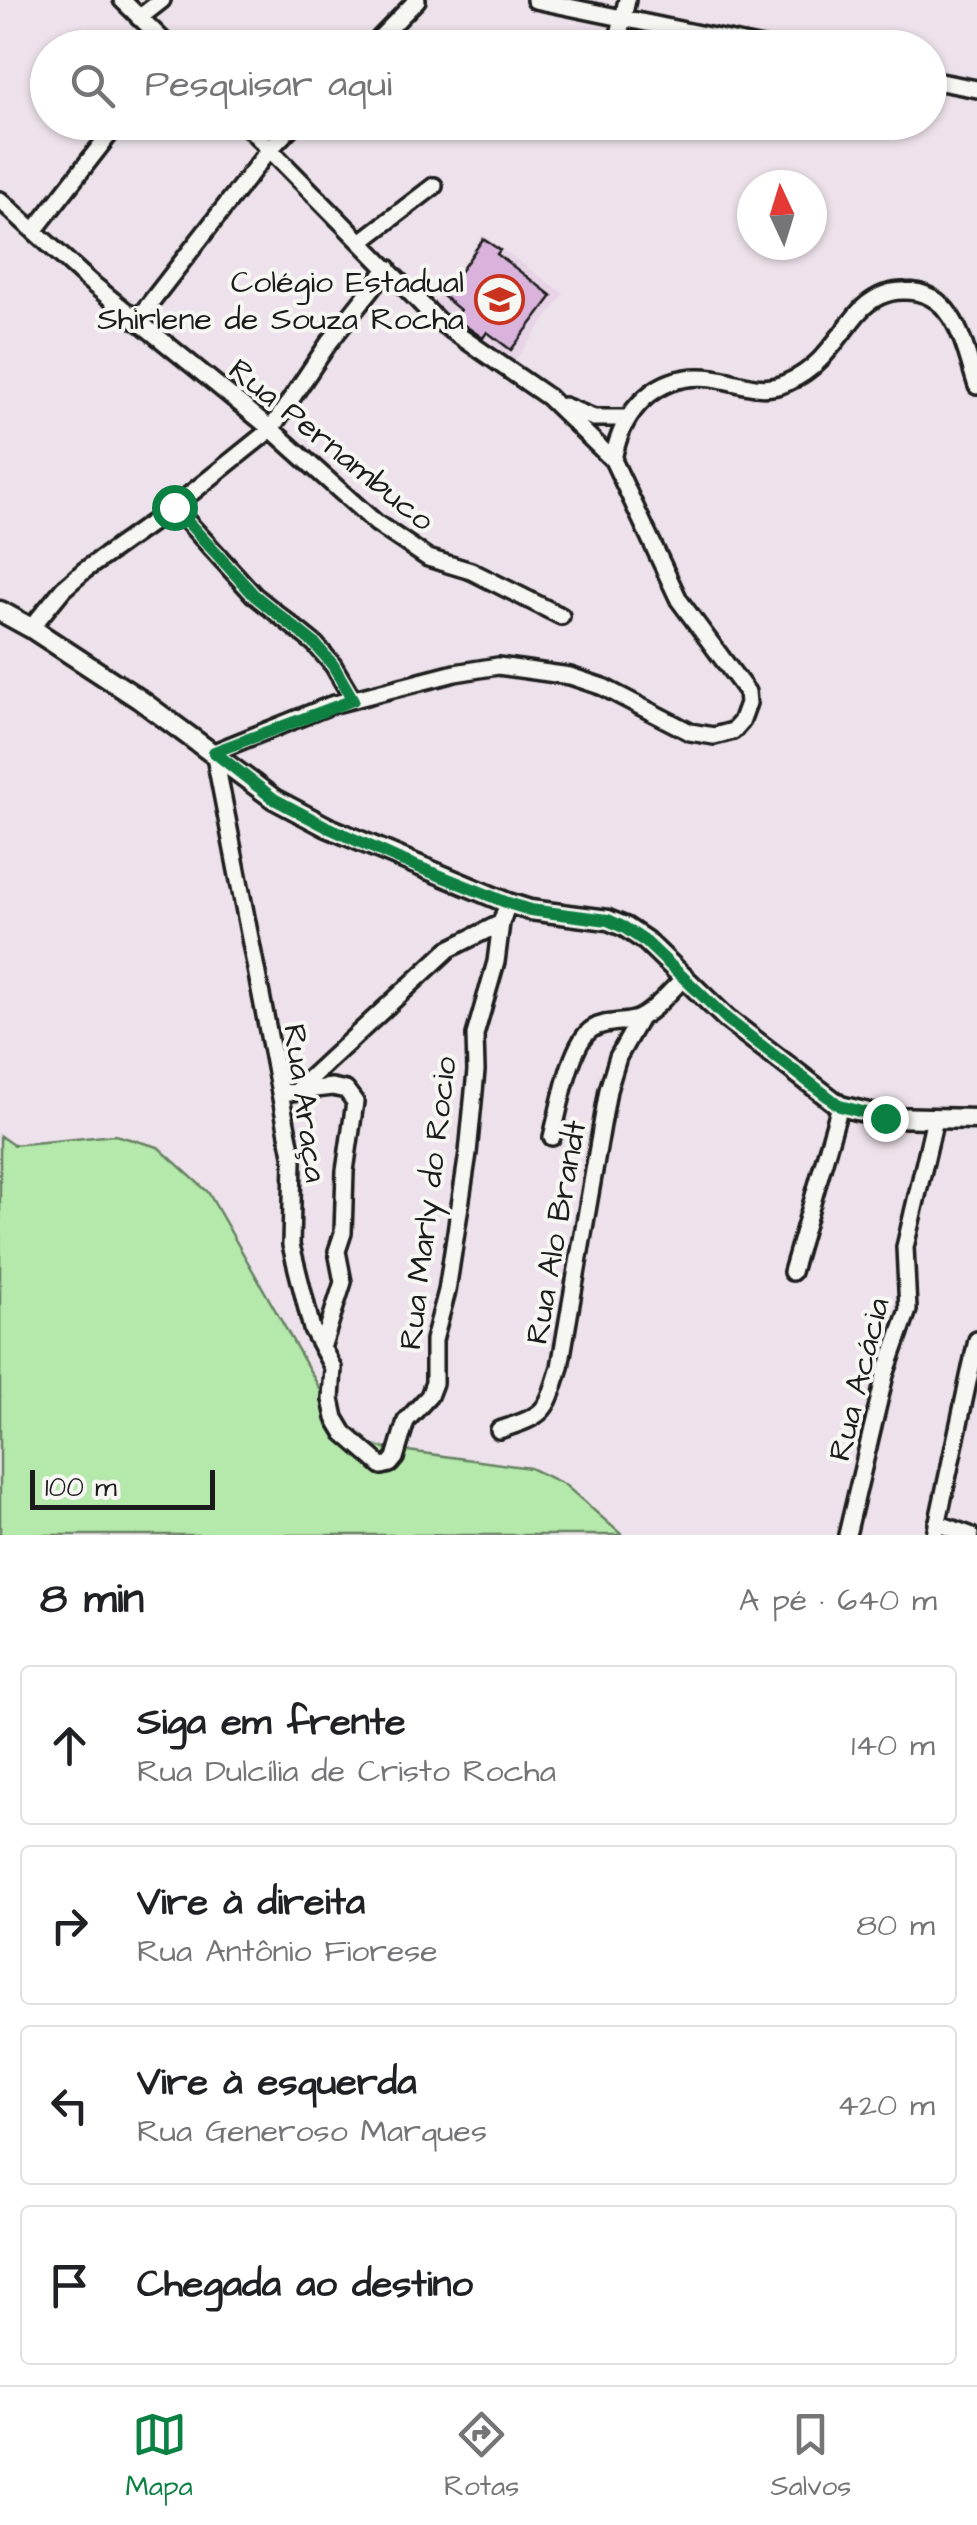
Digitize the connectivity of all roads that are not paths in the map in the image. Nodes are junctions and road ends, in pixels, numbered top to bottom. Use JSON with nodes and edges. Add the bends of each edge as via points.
{"nodes":[{"id":1,"x":122,"y":0,"type":"edge"},
{"id":2,"x":162,"y":0,"type":"edge"},
{"id":3,"x":418,"y":0,"type":"edge"},
{"id":4,"x":535,"y":0,"type":"edge"},
{"id":5,"x":628,"y":0,"type":"edge"},
{"id":6,"x":139,"y":18,"type":"junction"},
{"id":7,"x":623,"y":19,"type":"junction"},
{"id":8,"x":151,"y":30,"type":"edge"},
{"id":9,"x":388,"y":30,"type":"edge"},
{"id":10,"x":620,"y":30,"type":"edge"},
{"id":11,"x":678,"y":30,"type":"edge"},
{"id":12,"x":947,"y":83,"type":"edge"},
{"id":13,"x":977,"y":89,"type":"edge"},
{"id":14,"x":105,"y":140,"type":"edge"},
{"id":15,"x":260,"y":140,"type":"edge"},
{"id":16,"x":279,"y":140,"type":"edge"},
{"id":17,"x":269,"y":150,"type":"junction"},
{"id":18,"x":434,"y":186,"type":"dead end"},
{"id":19,"x":0,"y":200,"type":"edge"},
{"id":20,"x":34,"y":231,"type":"junction"},
{"id":21,"x":362,"y":241,"type":"junction"},
{"id":22,"x":388,"y":268,"type":"junction"},
{"id":23,"x":136,"y":321,"type":"junction"},
{"id":24,"x":977,"y":386,"type":"edge"},
{"id":25,"x":548,"y":397,"type":"junction"},
{"id":26,"x":626,"y":418,"type":"junction"},
{"id":27,"x":271,"y":429,"type":"junction"},
{"id":28,"x":613,"y":460,"type":"junction"},
{"id":29,"x":174,"y":507,"type":"junction"},
{"id":30,"x":0,"y":612,"type":"edge"},
{"id":31,"x":560,"y":616,"type":"dead end"},
{"id":32,"x":32,"y":628,"type":"junction"},
{"id":33,"x":353,"y":700,"type":"junction"},
{"id":34,"x":214,"y":752,"type":"junction"},
{"id":35,"x":508,"y":903,"type":"junction"},
{"id":36,"x":500,"y":923,"type":"junction"},
{"id":37,"x":684,"y":978,"type":"junction"},
{"id":38,"x":640,"y":1018,"type":"junction"},
{"id":39,"x":290,"y":1091,"type":"junction"},
{"id":40,"x":840,"y":1106,"type":"junction"},
{"id":41,"x":936,"y":1118,"type":"junction"},
{"id":42,"x":977,"y":1119,"type":"edge"},
{"id":43,"x":552,"y":1137,"type":"dead end"},
{"id":44,"x":792,"y":1272,"type":"dead end"},
{"id":45,"x":977,"y":1340,"type":"edge"},
{"id":46,"x":322,"y":1348,"type":"junction"},
{"id":47,"x":972,"y":1394,"type":"edge"},
{"id":48,"x":499,"y":1430,"type":"dead end"},
{"id":49,"x":397,"y":1444,"type":"joint"},
{"id":50,"x":936,"y":1529,"type":"edge"},
{"id":51,"x":846,"y":1535,"type":"edge"},
{"id":52,"x":970,"y":1535,"type":"edge"}],
"edges":[{"from":1,"to":6,"type":"street"},
{"from":2,"to":6,"type":"street"},
{"from":3,"to":9,"type":"street"},
{"from":4,"to":7,"type":"street"},
{"from":5,"to":7,"type":"street"},
{"from":6,"to":8,"type":"street"},
{"from":7,"to":10,"type":"street"},
{"from":7,"to":11,"type":"street"},
{"from":12,"to":13,"type":"street"},
{"from":14,"to":20,"type":"street"},
{"from":15,"to":17,"type":"street"},
{"from":16,"to":17,"type":"street"},
{"from":17,"to":21,"type":"street"},
{"from":17,"to":23,"type":"street"},
{"from":18,"to":21,"type":"street"},
{"from":19,"to":20,"type":"street","name":"Rua Pernambuco"},
{"from":20,"to":23,"type":"street","name":"Rua Pernambuco"},
{"from":21,"to":22,"type":"street"},
{"from":22,"to":25,"type":"street","via":[[438,321]]},
{"from":22,"to":27,"type":"street"},
{"from":23,"to":27,"type":"street","name":"Rua Pernambuco"},
{"from":24,"to":26,"type":"street","via":[[947,308],[927,293],[894,290],[874,298],[801,376],[760,390],[690,377],[638,402]]},
{"from":25,"to":26,"type":"street","via":[[579,414]]},
{"from":25,"to":28,"type":"street"},
{"from":26,"to":28,"type":"street"},
{"from":27,"to":29,"type":"street"},
{"from":27,"to":31,"type":"street","name":"Rua Pernambuco","via":[[376,524],[428,558]]},
{"from":28,"to":33,"type":"street","via":[[679,600],[747,692],[745,714],[733,731],[690,732],[602,688],[531,668],[455,673]]},
{"from":29,"to":32,"type":"street","via":[[85,570]]},
{"from":29,"to":33,"type":"street","via":[[254,595],[315,644]]},
{"from":30,"to":32,"type":"street"},
{"from":32,"to":34,"type":"street"},
{"from":33,"to":34,"type":"street"},
{"from":34,"to":35,"type":"street","via":[[274,799],[327,827]]},
{"from":34,"to":39,"type":"street","name":"Rua Araça"},
{"from":35,"to":36,"type":"street","name":"Rua Marly do Rocio"},
{"from":35,"to":37,"type":"street","via":[[608,920],[646,942]]},
{"from":36,"to":39,"type":"street","via":[[449,950]]},
{"from":36,"to":49,"type":"street","name":"Rua Marly do Rocio","via":[[475,1035],[468,1153],[434,1340],[434,1384]]},
{"from":37,"to":38,"type":"street","name":"Rua Alo Brandt"},
{"from":37,"to":40,"type":"street"},
{"from":38,"to":43,"type":"street","name":"Rua Alo Brandt","via":[[608,1023],[583,1038]]},
{"from":38,"to":48,"type":"street","name":"Rua Alo Brandt","via":[[608,1090],[548,1406]]},
{"from":39,"to":46,"type":"street","name":"Rua Araça","via":[[291,1245]]},
{"from":39,"to":46,"type":"street","via":[[332,1087],[346,1090],[354,1102],[337,1251],[343,1282]]},
{"from":40,"to":41,"type":"street","via":[[885,1118]]},
{"from":40,"to":44,"type":"street"},
{"from":41,"to":42,"type":"street"},
{"from":41,"to":51,"type":"street","name":"Rua Acácia","via":[[905,1247],[908,1310]]},
{"from":45,"to":47,"type":"street"},
{"from":46,"to":49,"type":"street","name":"Rua Araça","via":[[334,1376],[332,1408],[344,1433],[382,1466],[395,1458]]},
{"from":47,"to":50,"type":"street"},
{"from":50,"to":52,"type":"street"}]}
